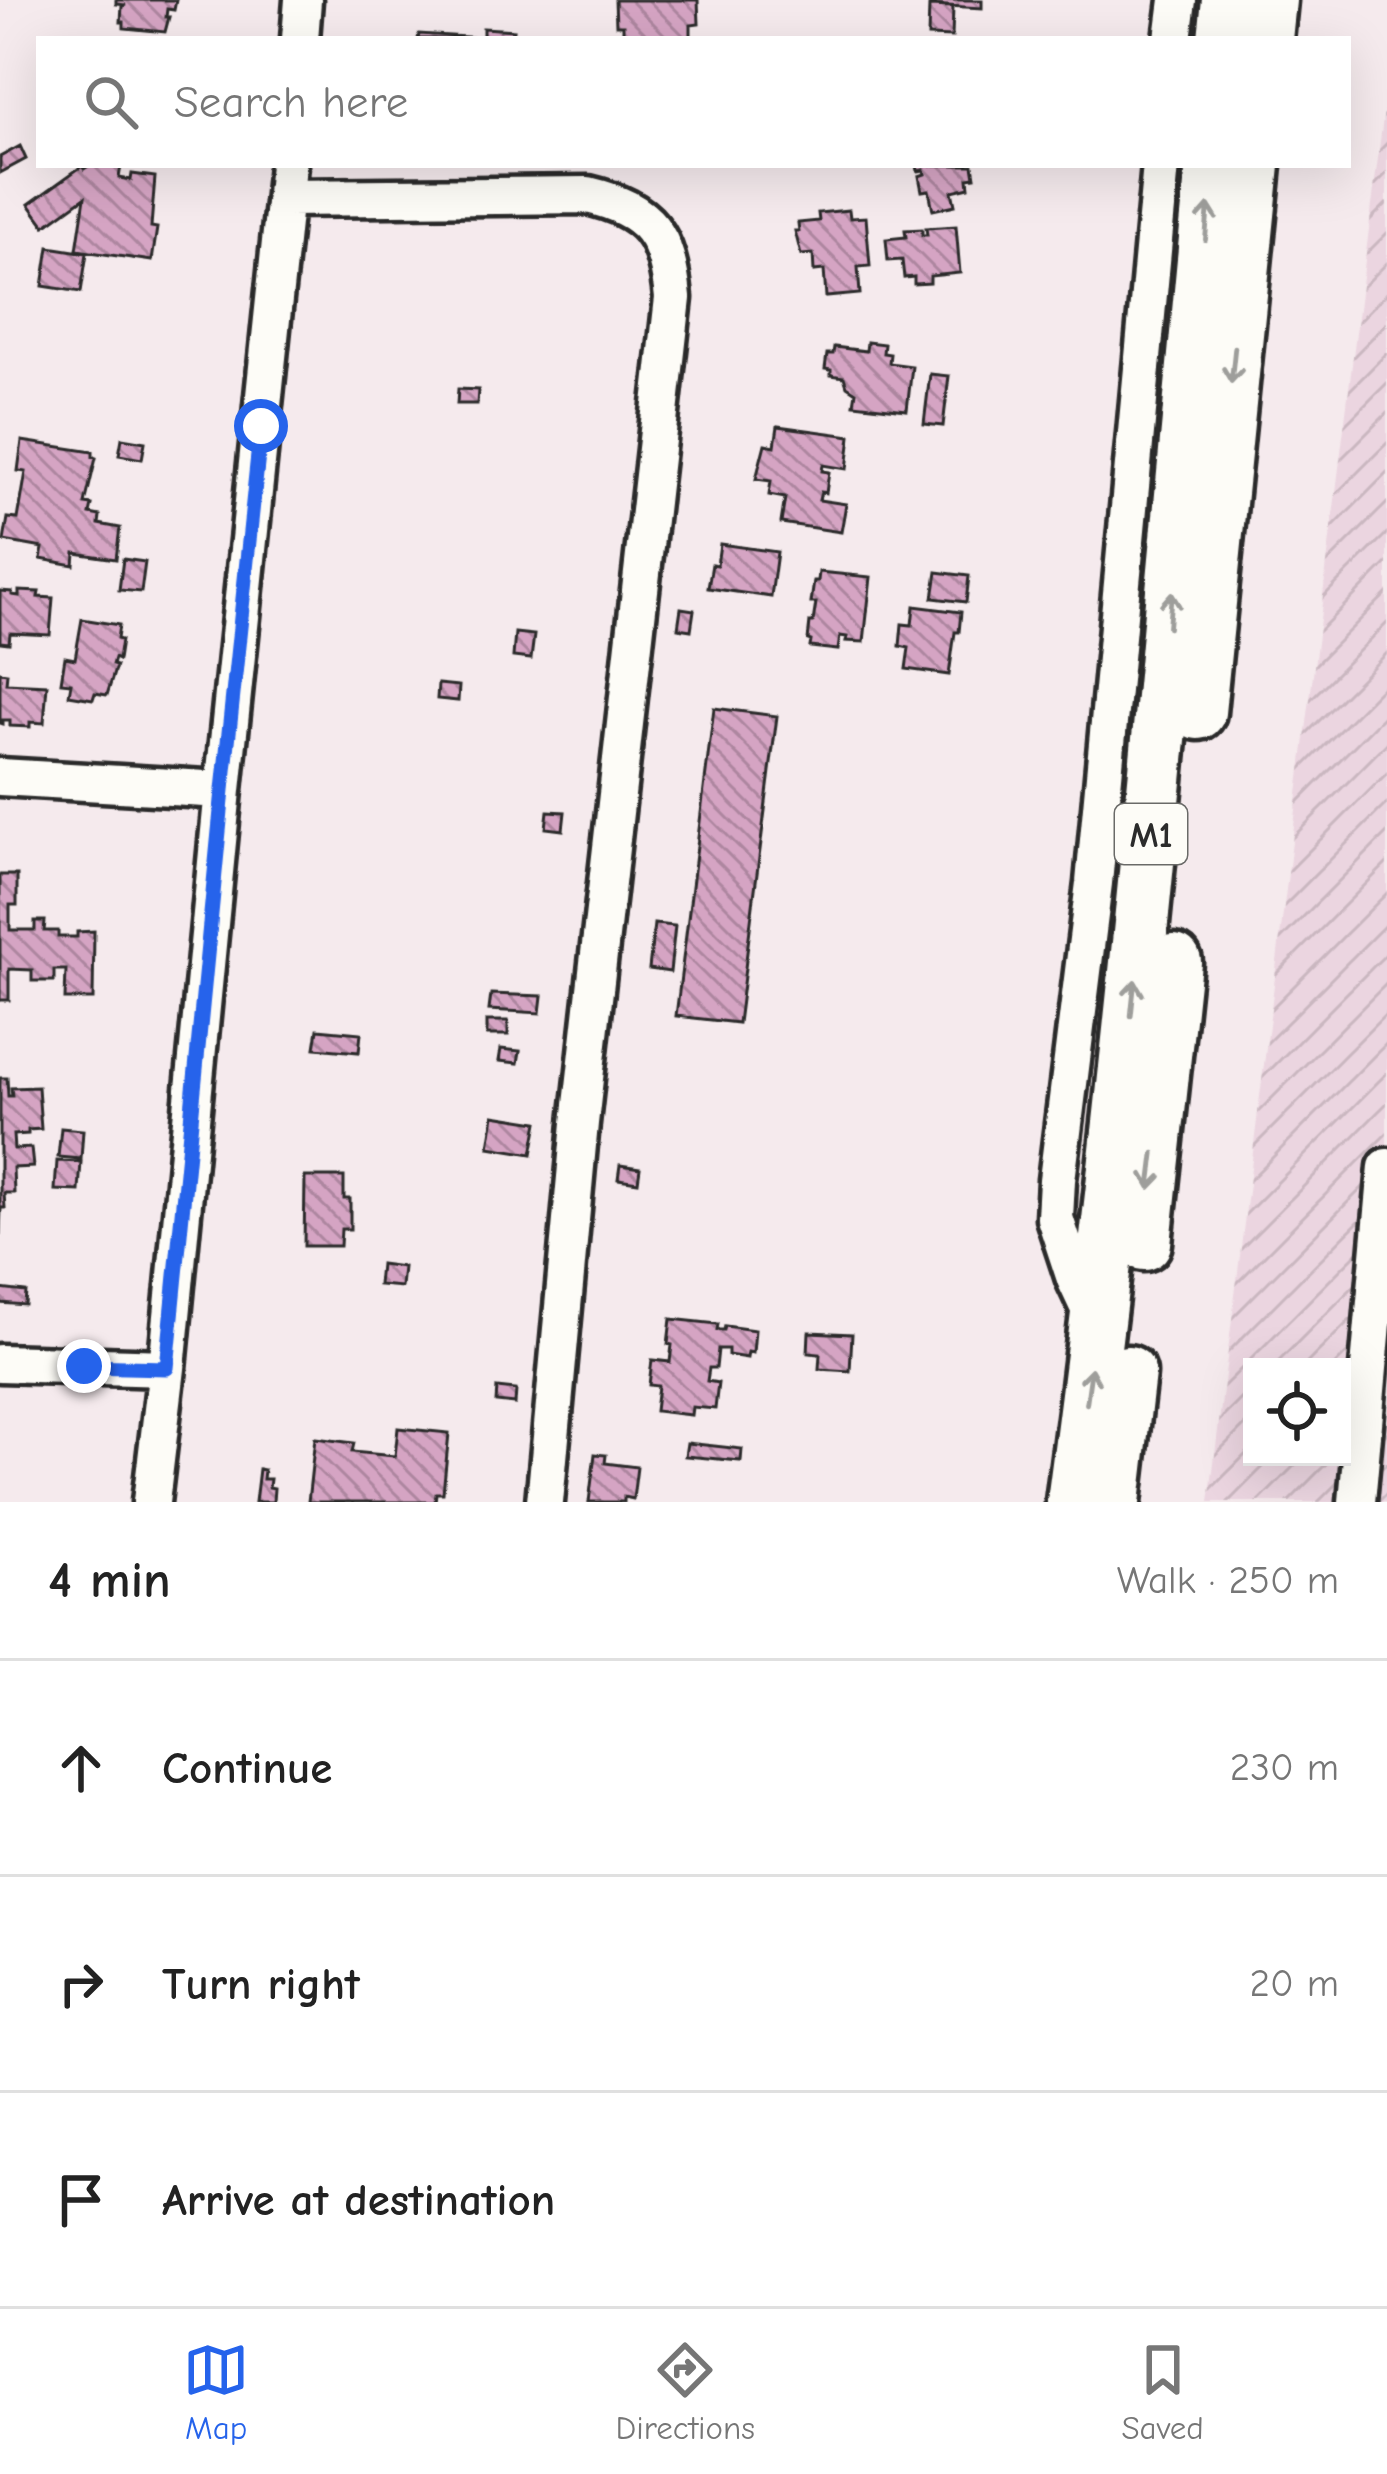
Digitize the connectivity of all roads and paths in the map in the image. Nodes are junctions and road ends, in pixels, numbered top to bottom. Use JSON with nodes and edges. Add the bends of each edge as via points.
{"nodes":[{"id":1,"x":303,"y":0,"type":"edge"},
{"id":2,"x":1178,"y":0,"type":"edge"},
{"id":3,"x":1228,"y":0,"type":"edge"},
{"id":4,"x":1269,"y":0,"type":"edge"},
{"id":5,"x":300,"y":36,"type":"edge"},
{"id":6,"x":1174,"y":36,"type":"edge"},
{"id":7,"x":1225,"y":36,"type":"edge"},
{"id":8,"x":1265,"y":36,"type":"edge"},
{"id":9,"x":1161,"y":168,"type":"edge"},
{"id":10,"x":1213,"y":168,"type":"edge"},
{"id":11,"x":1252,"y":168,"type":"edge"},
{"id":12,"x":287,"y":182,"type":"edge"},
{"id":13,"x":0,"y":777,"type":"edge"},
{"id":14,"x":223,"y":790,"type":"junction"},
{"id":15,"x":1387,"y":1167,"type":"edge"},
{"id":16,"x":1097,"y":1328,"type":"junction"},
{"id":17,"x":0,"y":1364,"type":"edge"},
{"id":18,"x":167,"y":1368,"type":"junction"},
{"id":19,"x":152,"y":1502,"type":"edge"},
{"id":20,"x":545,"y":1502,"type":"edge"},
{"id":21,"x":1074,"y":1502,"type":"edge"},
{"id":22,"x":1113,"y":1502,"type":"edge"},
{"id":23,"x":1357,"y":1502,"type":"edge"}],
"edges":[{"from":1,"to":5,"type":"street"},
{"from":2,"to":6,"type":"street"},
{"from":3,"to":7,"type":"highway"},
{"from":4,"to":8,"type":"highway"},
{"from":9,"to":16,"type":"street","via":[[1096,860],[1057,1180],[1055,1218]]},
{"from":16,"to":10,"type":"highway","number":"M1","one_way":true},
{"from":11,"to":22,"type":"highway","number":"M1","one_way":true,"via":[[1160,1108]]},
{"from":12,"to":14,"type":"street"},
{"from":12,"to":20,"type":"street","via":[[589,195],[643,218],[670,265],[673,298]]},
{"from":13,"to":14,"type":"street"},
{"from":14,"to":18,"type":"street"},
{"from":15,"to":23,"type":"street"},
{"from":21,"to":16,"type":"highway","number":"M1","one_way":true},
{"from":17,"to":18,"type":"street"},
{"from":18,"to":19,"type":"street"}]}
